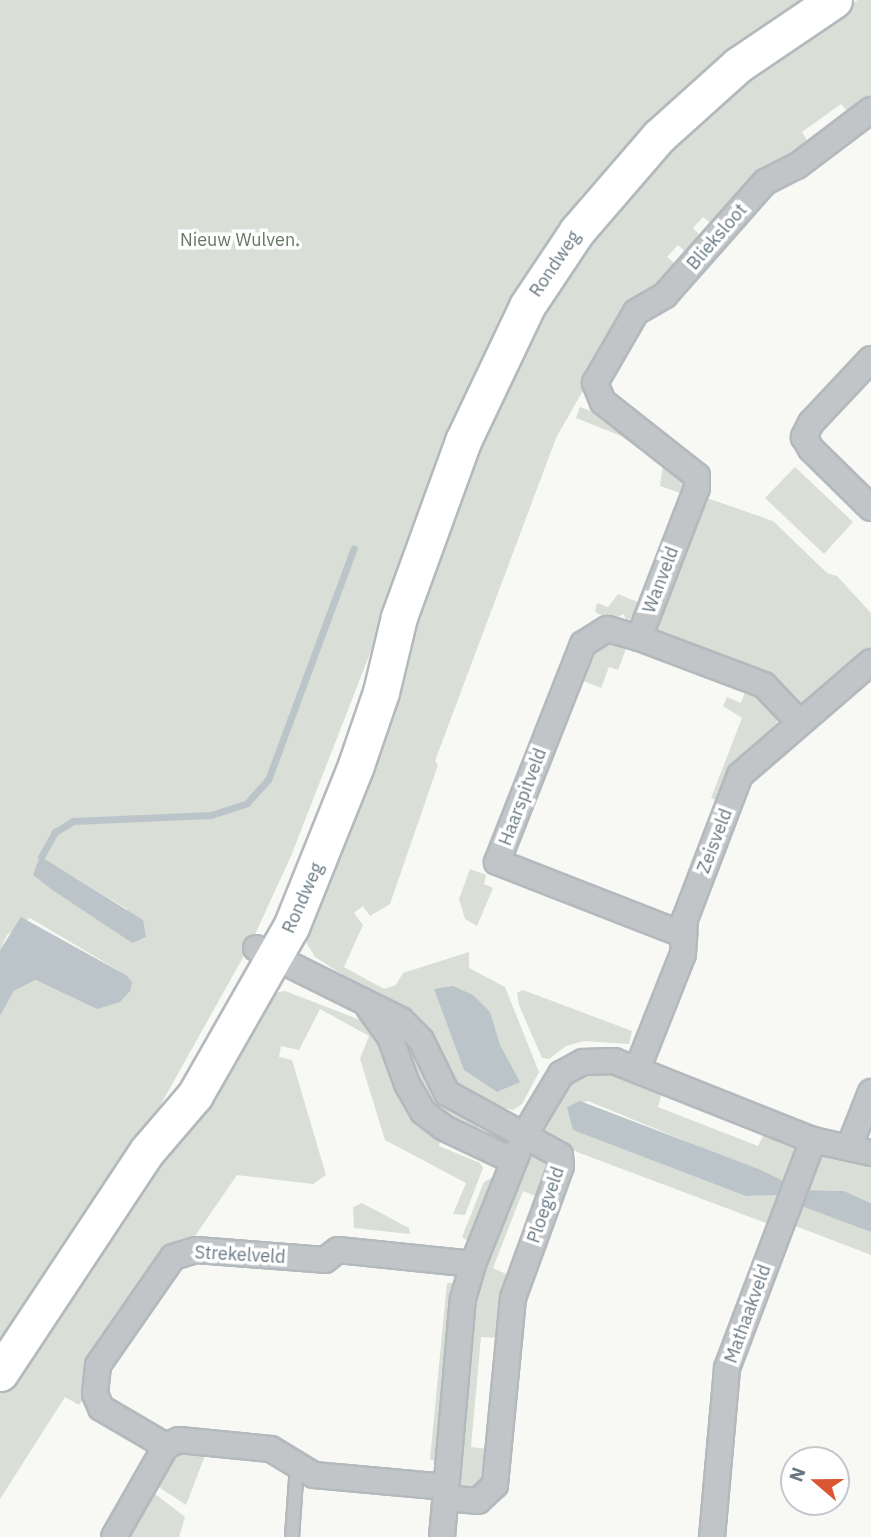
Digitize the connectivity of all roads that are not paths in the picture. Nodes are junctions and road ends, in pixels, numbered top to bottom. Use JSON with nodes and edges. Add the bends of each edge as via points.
{"nodes":[{"id":1,"x":834,"y":0,"type":"edge"},
{"id":2,"x":871,"y":110,"type":"edge"},
{"id":3,"x":871,"y":359,"type":"edge"},
{"id":4,"x":595,"y":391,"type":"joint"},
{"id":5,"x":871,"y":508,"type":"edge"},
{"id":6,"x":639,"y":638,"type":"junction"},
{"id":7,"x":871,"y":662,"type":"edge"},
{"id":8,"x":799,"y":722,"type":"junction"},
{"id":9,"x":684,"y":935,"type":"junction"},
{"id":10,"x":265,"y":953,"type":"junction"},
{"id":11,"x":369,"y":1008,"type":"junction"},
{"id":12,"x":637,"y":1070,"type":"junction"},
{"id":13,"x":871,"y":1092,"type":"edge"},
{"id":14,"x":525,"y":1135,"type":"junction"},
{"id":15,"x":813,"y":1140,"type":"junction"},
{"id":16,"x":861,"y":1149,"type":"edge"},
{"id":17,"x":514,"y":1161,"type":"junction"},
{"id":18,"x":473,"y":1264,"type":"junction"},
{"id":19,"x":0,"y":1373,"type":"edge"},
{"id":20,"x":166,"y":1446,"type":"junction"},
{"id":21,"x":297,"y":1466,"type":"junction"},
{"id":22,"x":445,"y":1493,"type":"junction"},
{"id":23,"x":114,"y":1537,"type":"edge"},
{"id":24,"x":292,"y":1537,"type":"edge"},
{"id":25,"x":442,"y":1537,"type":"edge"},
{"id":26,"x":712,"y":1537,"type":"edge"}],
"edges":[{"from":1,"to":10,"type":"main road","name":"Rondweg","via":[[710,87],[624,173],[577,231],[527,306],[488,383],[399,617],[364,685]]},
{"from":2,"to":4,"type":"street","name":"Blieksloot","via":[[797,166],[765,183],[665,295],[636,312],[597,377]]},
{"from":3,"to":5,"type":"street","via":[[811,423],[804,437]]},
{"from":4,"to":6,"type":"street","name":"Wanveld","via":[[697,475],[697,488]]},
{"from":6,"to":8,"type":"street","via":[[764,685]]},
{"from":6,"to":9,"type":"street","name":"Haarspitveld","via":[[607,629],[583,644],[497,862]]},
{"from":7,"to":8,"type":"street","name":"Zeisveld"},
{"from":8,"to":9,"type":"street","name":"Zeisveld","via":[[740,775],[685,919]]},
{"from":9,"to":12,"type":"street","name":"Zeisveld","via":[[683,954]]},
{"from":10,"to":11,"type":"street","name":"Ploegveld"},
{"from":10,"to":19,"type":"main road","name":"Rondweg","via":[[147,1151]]},
{"from":11,"to":14,"type":"street","name":"Ploegveld","via":[[414,1031],[447,1093]]},
{"from":11,"to":17,"type":"street","via":[[390,1037],[423,1112],[444,1128]]},
{"from":12,"to":14,"type":"street","via":[[598,1058],[572,1065],[551,1086]]},
{"from":12,"to":15,"type":"street"},
{"from":13,"to":16,"type":"street"},
{"from":14,"to":17,"type":"street"},
{"from":14,"to":22,"type":"street","name":"Ploegveld","via":[[557,1150],[562,1160],[513,1298],[495,1485],[478,1501]]},
{"from":15,"to":16,"type":"street"},
{"from":15,"to":26,"type":"street","name":"Mathaakveld","via":[[727,1368]]},
{"from":17,"to":18,"type":"street"},
{"from":18,"to":20,"type":"street","name":"Strekelveld","via":[[338,1250],[325,1260],[195,1250],[173,1257],[98,1365],[94,1394],[101,1408]]},
{"from":18,"to":22,"type":"street","via":[[463,1299]]},
{"from":20,"to":21,"type":"street","name":"Ploegveld","via":[[179,1440],[271,1449]]},
{"from":20,"to":23,"type":"street"},
{"from":21,"to":22,"type":"street","name":"Ploegveld","via":[[314,1475]]},
{"from":21,"to":24,"type":"lane"},
{"from":22,"to":25,"type":"street"}]}
